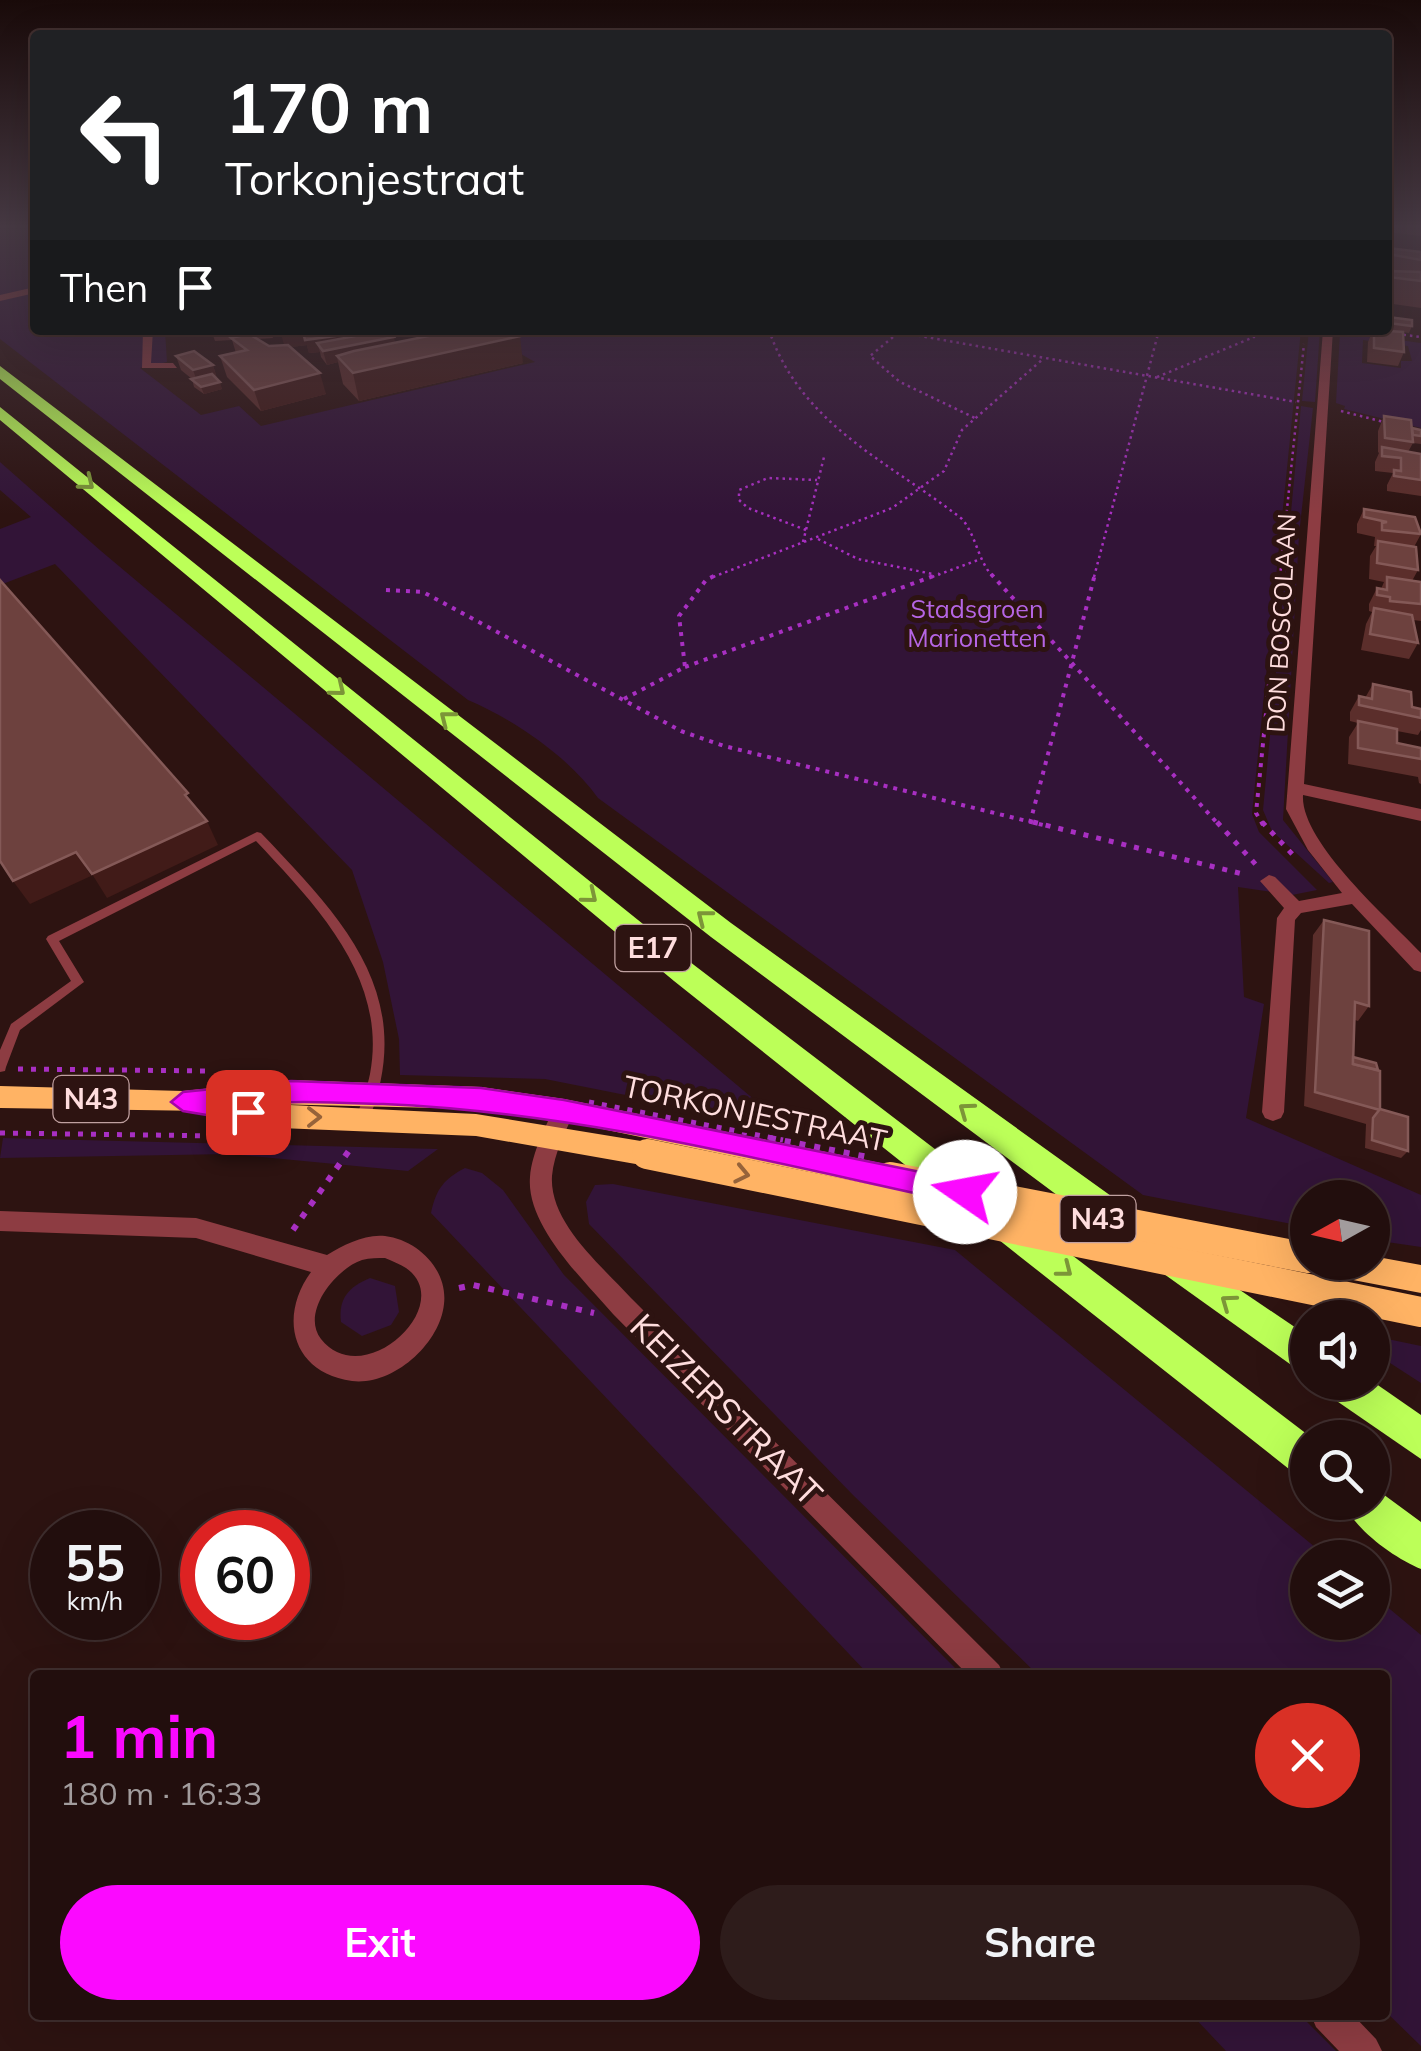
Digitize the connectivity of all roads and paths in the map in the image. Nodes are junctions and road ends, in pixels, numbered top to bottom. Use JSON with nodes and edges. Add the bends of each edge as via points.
{"nodes":[{"id":1,"x":1392,"y":333,"type":"edge"},
{"id":2,"x":148,"y":335,"type":"edge"},
{"id":3,"x":771,"y":335,"type":"edge"},
{"id":4,"x":894,"y":335,"type":"edge"},
{"id":5,"x":914,"y":335,"type":"edge"},
{"id":6,"x":1158,"y":335,"type":"edge"},
{"id":7,"x":1252,"y":335,"type":"edge"},
{"id":8,"x":1305,"y":335,"type":"edge"},
{"id":9,"x":1328,"y":335,"type":"edge"},
{"id":10,"x":1421,"y":337,"type":"edge"},
{"id":11,"x":1042,"y":359,"type":"junction"},
{"id":12,"x":173,"y":366,"type":"edge"},
{"id":13,"x":0,"y":371,"type":"edge"},
{"id":14,"x":1149,"y":378,"type":"junction"},
{"id":15,"x":1322,"y":407,"type":"junction"},
{"id":16,"x":0,"y":412,"type":"edge"},
{"id":17,"x":977,"y":419,"type":"junction"},
{"id":18,"x":1384,"y":422,"type":"edge"},
{"id":19,"x":824,"y":456,"type":"dead end"},
{"id":20,"x":817,"y":480,"type":"junction"},
{"id":21,"x":920,"y":487,"type":"junction"},
{"id":22,"x":806,"y":530,"type":"junction"},
{"id":23,"x":816,"y":538,"type":"junction"},
{"id":24,"x":804,"y":542,"type":"junction"},
{"id":25,"x":978,"y":560,"type":"junction"},
{"id":26,"x":936,"y":575,"type":"junction"},
{"id":27,"x":386,"y":590,"type":"dead end"},
{"id":28,"x":1072,"y":662,"type":"junction"},
{"id":29,"x":685,"y":667,"type":"junction"},
{"id":30,"x":623,"y":700,"type":"junction"},
{"id":31,"x":1296,"y":788,"type":"junction"},
{"id":32,"x":1421,"y":814,"type":"edge"},
{"id":33,"x":1030,"y":823,"type":"junction"},
{"id":34,"x":1270,"y":880,"type":"junction"},
{"id":35,"x":1360,"y":896,"type":"junction"},
{"id":36,"x":1294,"y":908,"type":"junction"},
{"id":37,"x":1421,"y":965,"type":"edge"},
{"id":38,"x":0,"y":1066,"type":"edge"},
{"id":39,"x":374,"y":1091,"type":"junction"},
{"id":40,"x":0,"y":1097,"type":"edge"},
{"id":41,"x":183,"y":1102,"type":"junction"},
{"id":42,"x":564,"y":1110,"type":"junction"},
{"id":43,"x":1273,"y":1112,"type":"dead end"},
{"id":44,"x":359,"y":1130,"type":"junction"},
{"id":45,"x":553,"y":1137,"type":"junction"},
{"id":46,"x":0,"y":1221,"type":"edge"},
{"id":47,"x":278,"y":1252,"type":"junction"},
{"id":48,"x":1290,"y":1254,"type":"edge"},
{"id":49,"x":330,"y":1267,"type":"junction"},
{"id":50,"x":1390,"y":1273,"type":"edge"},
{"id":51,"x":1421,"y":1279,"type":"edge"},
{"id":52,"x":434,"y":1294,"type":"junction"},
{"id":53,"x":622,"y":1306,"type":"junction"},
{"id":54,"x":1421,"y":1312,"type":"edge"},
{"id":55,"x":1290,"y":1346,"type":"edge"},
{"id":56,"x":1366,"y":1400,"type":"edge"},
{"id":57,"x":1421,"y":1439,"type":"edge"},
{"id":58,"x":1290,"y":1446,"type":"edge"},
{"id":59,"x":1386,"y":1520,"type":"edge"},
{"id":60,"x":1421,"y":1548,"type":"edge"},
{"id":61,"x":984,"y":1670,"type":"edge"},
{"id":62,"x":1333,"y":2020,"type":"edge"},
{"id":63,"x":1364,"y":2051,"type":"edge"}],
"edges":[{"from":1,"to":10,"type":"path"},
{"from":2,"to":12,"type":"street","via":[[146,366]]},
{"from":3,"to":21,"type":"path","via":[[794,386]]},
{"from":4,"to":17,"type":"path","via":[[870,356],[900,382]]},
{"from":5,"to":11,"type":"path"},
{"from":6,"to":14,"type":"path"},
{"from":7,"to":14,"type":"path"},
{"from":8,"to":14,"type":"path","via":[[1297,403]]},
{"from":9,"to":15,"type":"street","name":"DON BOSCOLAAN"},
{"from":11,"to":14,"type":"path"},
{"from":11,"to":17,"type":"path"},
{"from":55,"to":13,"type":"highway","number":"E17","one_way":true,"via":[[721,930]]},
{"from":14,"to":28,"type":"path"},
{"from":15,"to":18,"type":"path"},
{"from":15,"to":31,"type":"street","name":"DON BOSCOLAAN"},
{"from":16,"to":58,"type":"highway","number":"E17","one_way":true,"via":[[684,973]]},
{"from":17,"to":21,"type":"path","via":[[962,430],[944,471]]},
{"from":19,"to":20,"type":"path"},
{"from":20,"to":22,"type":"path"},
{"from":20,"to":22,"type":"path","via":[[768,478],[739,490],[748,508]]},
{"from":21,"to":23,"type":"path","via":[[892,508]]},
{"from":21,"to":25,"type":"path","via":[[970,529]]},
{"from":22,"to":24,"type":"path"},
{"from":23,"to":24,"type":"path"},
{"from":23,"to":26,"type":"path","via":[[834,555]]},
{"from":24,"to":29,"type":"path","via":[[706,580],[679,616]]},
{"from":25,"to":26,"type":"path"},
{"from":25,"to":28,"type":"path"},
{"from":26,"to":29,"type":"path"},
{"from":27,"to":30,"type":"path","via":[[423,592]]},
{"from":28,"to":33,"type":"path"},
{"from":28,"to":34,"type":"path"},
{"from":29,"to":30,"type":"path"},
{"from":30,"to":33,"type":"path","via":[[724,746]]},
{"from":31,"to":32,"type":"street"},
{"from":31,"to":35,"type":"street","name":"DON BOSCOLAAN","via":[[1298,825]]},
{"from":33,"to":34,"type":"path"},
{"from":34,"to":36,"type":"street"},
{"from":35,"to":36,"type":"street"},
{"from":35,"to":37,"type":"street","name":"DON BOSCOLAAN"},
{"from":36,"to":43,"type":"street","via":[[1286,918]]},
{"from":38,"to":39,"type":"lane","via":[[15,1027],[78,982],[52,939],[256,836],[349,937],[381,1030]]},
{"from":39,"to":41,"type":"main road","name":"TORKONJESTRAAT","number":"N43"},
{"from":39,"to":42,"type":"main road","name":"TORKONJESTRAAT","number":"N43"},
{"from":39,"to":44,"type":"lane"},
{"from":40,"to":41,"type":"main road","name":"TORKONJESTRAAT","number":"N43"},
{"from":41,"to":44,"type":"main road","name":"TORKONJESTRAAT","number":"N43","one_way":true},
{"from":42,"to":45,"type":"street","name":"KEIZERSTRAAT"},
{"from":42,"to":48,"type":"main road","name":"TORKONJESTRAAT","number":"N43","bridge":true},
{"from":44,"to":45,"type":"main road","name":"TORKONJESTRAAT","number":"N43","via":[[476,1125]]},
{"from":44,"to":47,"type":"path"},
{"from":45,"to":53,"type":"street","name":"KEIZERSTRAAT","via":[[540,1180],[542,1200]]},
{"from":45,"to":54,"type":"main road","name":"TORKONJESTRAAT","number":"N43","one_way":true,"bridge":true},
{"from":46,"to":47,"type":"street","via":[[196,1228]]},
{"from":47,"to":49,"type":"street"},
{"from":49,"to":52,"type":"street","via":[[348,1254],[388,1246],[420,1261]]},
{"from":49,"to":52,"type":"street","via":[[306,1301],[303,1322],[308,1341],[338,1366],[383,1364],[404,1352],[421,1334]]},
{"from":50,"to":51,"type":"main road"},
{"from":52,"to":53,"type":"path","via":[[473,1285],[610,1317]]},
{"from":53,"to":61,"type":"street","name":"KEIZERSTRAAT"},
{"from":56,"to":57,"type":"highway"},
{"from":59,"to":60,"type":"highway"},
{"from":62,"to":63,"type":"street"}]}
